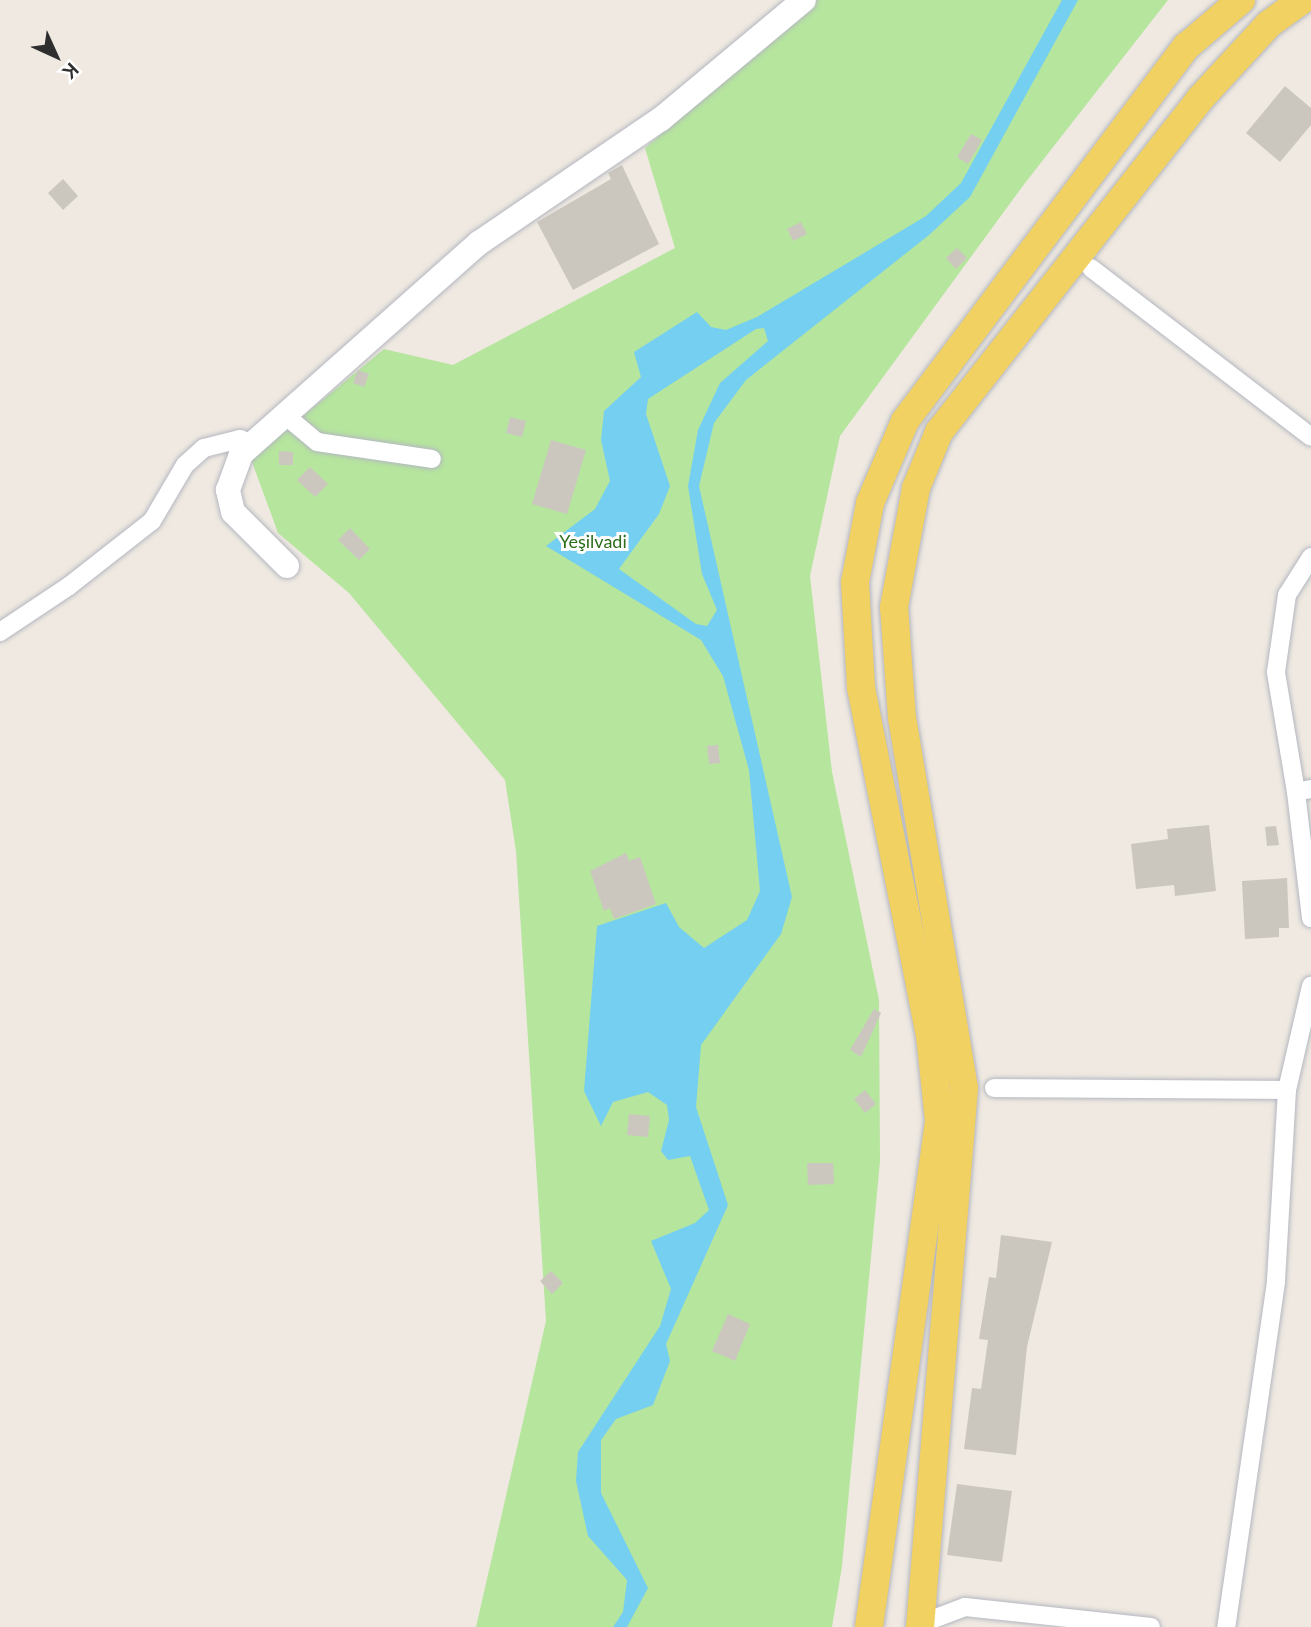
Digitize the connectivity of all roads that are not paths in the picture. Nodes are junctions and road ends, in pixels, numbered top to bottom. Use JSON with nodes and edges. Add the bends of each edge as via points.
{"nodes":[{"id":1,"x":804,"y":0,"type":"edge"},
{"id":2,"x":1241,"y":0,"type":"edge"},
{"id":3,"x":1302,"y":0,"type":"edge"},
{"id":4,"x":1091,"y":268,"type":"dead end"},
{"id":5,"x":286,"y":416,"type":"junction"},
{"id":6,"x":1311,"y":437,"type":"edge"},
{"id":7,"x":253,"y":444,"type":"junction"},
{"id":8,"x":432,"y":459,"type":"dead end"},
{"id":9,"x":1311,"y":557,"type":"edge"},
{"id":10,"x":287,"y":566,"type":"dead end"},
{"id":11,"x":0,"y":632,"type":"edge"},
{"id":12,"x":1303,"y":791,"type":"edge"},
{"id":13,"x":1311,"y":918,"type":"edge"},
{"id":14,"x":1311,"y":986,"type":"edge"},
{"id":15,"x":994,"y":1088,"type":"dead end"},
{"id":16,"x":1287,"y":1090,"type":"junction"},
{"id":17,"x":920,"y":1625,"type":"edge"},
{"id":18,"x":869,"y":1627,"type":"edge"},
{"id":19,"x":1150,"y":1627,"type":"edge"},
{"id":20,"x":1226,"y":1627,"type":"edge"}],
"edges":[{"from":1,"to":5,"type":"street","via":[[661,119],[479,243]]},
{"from":2,"to":18,"type":"main road","via":[[1187,46],[905,421],[870,503],[855,582],[861,687],[930,1036],[939,1121]]},
{"from":3,"to":17,"type":"main road","via":[[1269,24],[1199,100],[939,432],[916,488],[894,607],[902,718],[964,1088]]},
{"from":4,"to":6,"type":"street"},
{"from":5,"to":7,"type":"street"},
{"from":5,"to":8,"type":"street","via":[[317,442]]},
{"from":7,"to":10,"type":"street","via":[[241,454],[228,490],[233,512]]},
{"from":7,"to":11,"type":"street","via":[[240,439],[204,448],[185,465],[152,521],[69,586]]},
{"from":9,"to":12,"type":"street","via":[[1287,595],[1276,672]]},
{"from":12,"to":13,"type":"street"},
{"from":14,"to":16,"type":"street"},
{"from":15,"to":16,"type":"street"},
{"from":16,"to":20,"type":"street","via":[[1276,1282]]},
{"from":17,"to":19,"type":"street","via":[[965,1607]]}]}
